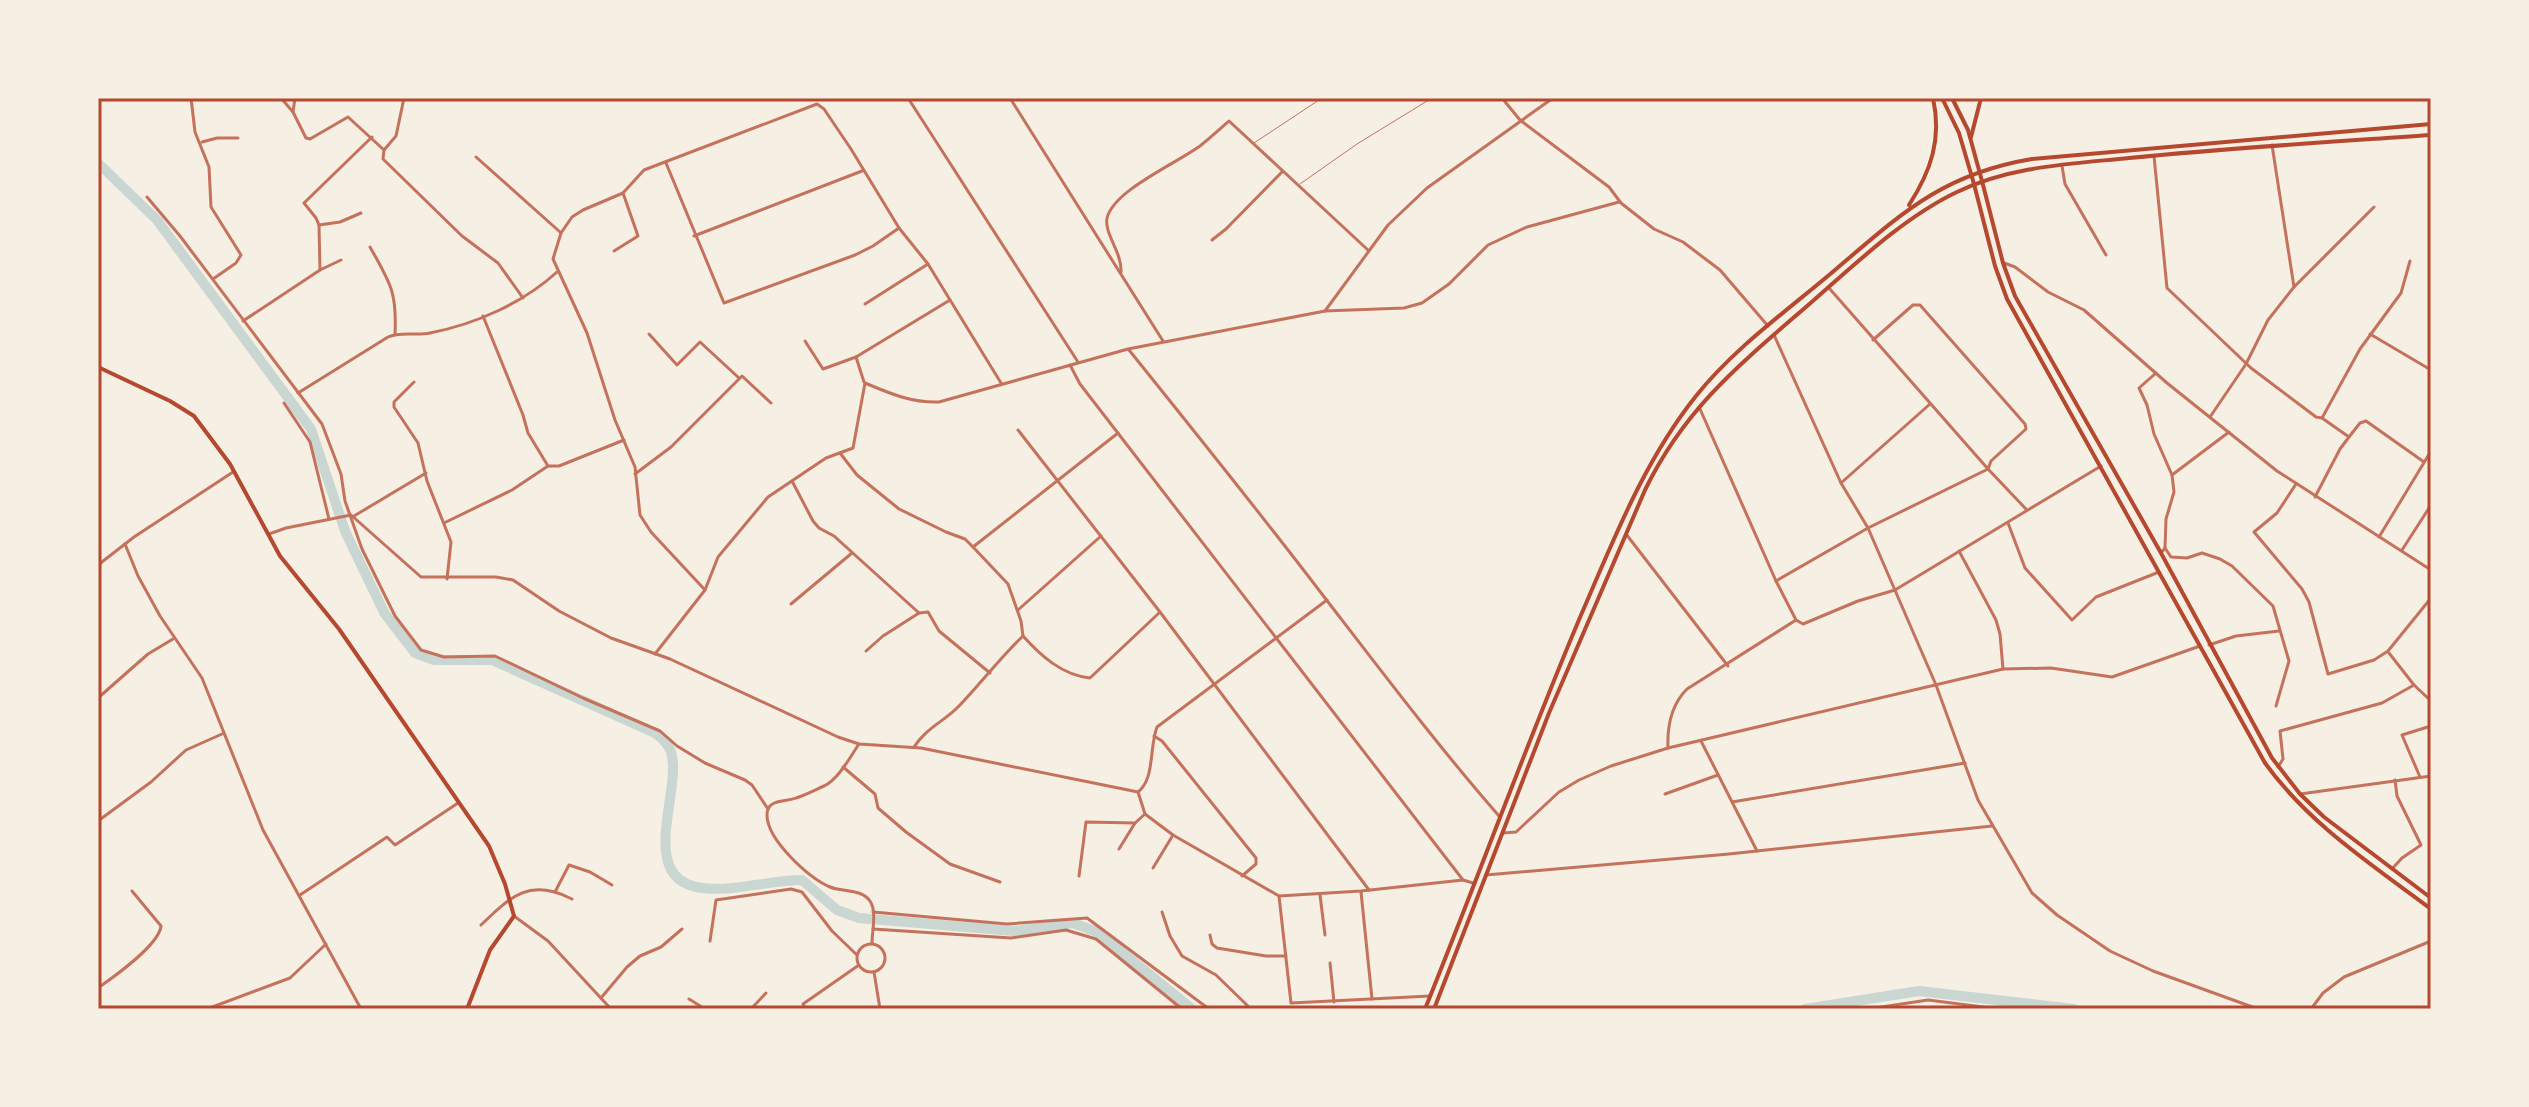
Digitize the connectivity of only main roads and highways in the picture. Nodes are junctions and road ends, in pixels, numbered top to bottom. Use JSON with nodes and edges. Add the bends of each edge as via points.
{"nodes":[{"id":1,"x":1933,"y":98,"type":"edge"},
{"id":2,"x":1942,"y":98,"type":"edge"},
{"id":3,"x":1952,"y":98,"type":"edge"},
{"id":4,"x":1981,"y":98,"type":"edge"},
{"id":5,"x":2431,"y":124,"type":"edge"},
{"id":6,"x":2431,"y":135,"type":"edge"},
{"id":7,"x":1971,"y":139,"type":"junction"},
{"id":8,"x":1979,"y":171,"type":"junction"},
{"id":9,"x":1971,"y":174,"type":"junction"},
{"id":10,"x":1982,"y":181,"type":"junction"},
{"id":11,"x":1974,"y":184,"type":"junction"},
{"id":12,"x":1906,"y":210,"type":"junction"},
{"id":13,"x":98,"y":367,"type":"edge"},
{"id":14,"x":2200,"y":628,"type":"junction"},
{"id":15,"x":1574,"y":632,"type":"junction"},
{"id":16,"x":2192,"y":632,"type":"junction"},
{"id":17,"x":1583,"y":636,"type":"junction"},
{"id":18,"x":2431,"y":898,"type":"edge"},
{"id":19,"x":2431,"y":909,"type":"edge"},
{"id":20,"x":467,"y":1009,"type":"edge"},
{"id":21,"x":1425,"y":1009,"type":"edge"},
{"id":22,"x":1434,"y":1009,"type":"edge"}],
"edges":[{"from":1,"to":12,"type":"main road","via":[[1935,150]]},
{"from":2,"to":9,"type":"main road"},
{"from":3,"to":7,"type":"main road"},
{"from":4,"to":7,"type":"main road"},
{"from":5,"to":8,"type":"main road","via":[[2032,159]]},
{"from":6,"to":10,"type":"main road","via":[[2062,165]]},
{"from":7,"to":8,"type":"main road"},
{"from":8,"to":9,"type":"main road"},
{"from":8,"to":10,"type":"main road"},
{"from":9,"to":11,"type":"main road"},
{"from":9,"to":12,"type":"main road"},
{"from":10,"to":11,"type":"main road"},
{"from":10,"to":14,"type":"main road","via":[[2015,296]]},
{"from":11,"to":16,"type":"main road","via":[[2007,299]]},
{"from":11,"to":17,"type":"main road","via":[[1918,214],[1773,335],[1699,406],[1661,460]]},
{"from":12,"to":15,"type":"main road","via":[[1703,387],[1663,441]]},
{"from":13,"to":20,"type":"main road","via":[[194,416],[235,471],[280,556],[339,629],[489,846],[514,916],[490,950]]},
{"from":14,"to":16,"type":"main road"},
{"from":14,"to":18,"type":"main road","via":[[2278,767],[2300,794]]},
{"from":15,"to":17,"type":"main road"},
{"from":15,"to":21,"type":"main road"},
{"from":16,"to":19,"type":"main road","via":[[2256,748],[2288,793],[2335,838]]},
{"from":17,"to":22,"type":"main road"}]}
